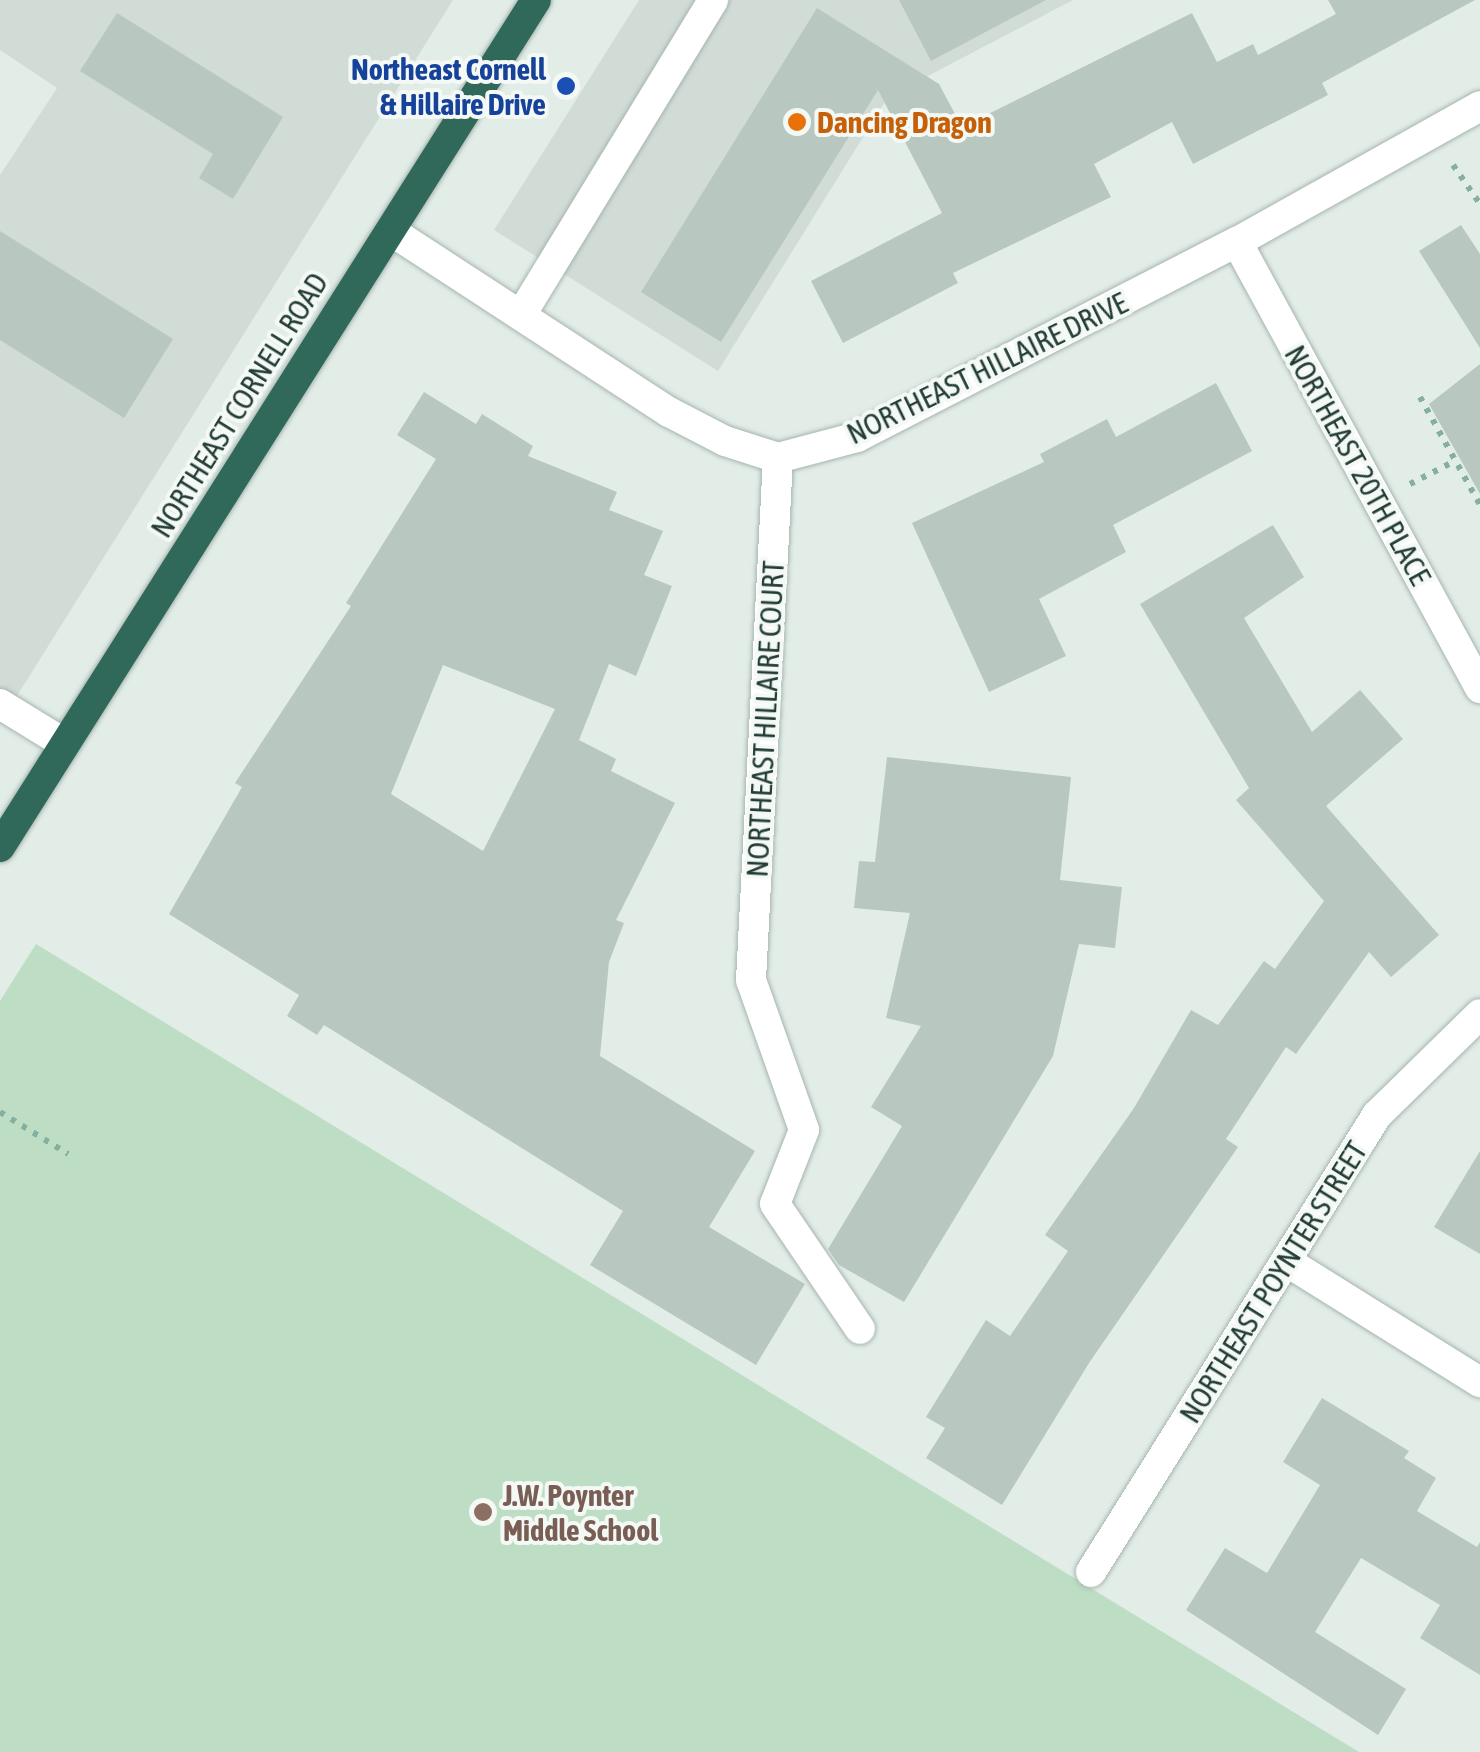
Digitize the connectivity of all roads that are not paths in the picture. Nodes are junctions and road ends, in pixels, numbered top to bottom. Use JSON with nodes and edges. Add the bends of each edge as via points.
{"nodes":[{"id":1,"x":536,"y":0,"type":"edge"},
{"id":2,"x":713,"y":0,"type":"edge"},
{"id":3,"x":1480,"y":106,"type":"edge"},
{"id":4,"x":391,"y":231,"type":"junction"},
{"id":5,"x":1237,"y":242,"type":"junction"},
{"id":6,"x":521,"y":315,"type":"junction"},
{"id":7,"x":778,"y":458,"type":"junction"},
{"id":8,"x":1480,"y":688,"type":"edge"},
{"id":9,"x":0,"y":704,"type":"edge"},
{"id":10,"x":66,"y":744,"type":"junction"},
{"id":11,"x":0,"y":847,"type":"edge"},
{"id":12,"x":1480,"y":1014,"type":"edge"},
{"id":13,"x":1286,"y":1261,"type":"junction"},
{"id":14,"x":860,"y":1329,"type":"dead end"},
{"id":15,"x":1480,"y":1382,"type":"edge"},
{"id":16,"x":1092,"y":1572,"type":"dead end"}],
"edges":[{"from":1,"to":4,"type":"highway","name":"NORTHEAST CORNELL ROAD"},
{"from":2,"to":6,"type":"street"},
{"from":3,"to":5,"type":"street","name":"NORTHEAST HILLAIRE DRIVE"},
{"from":4,"to":6,"type":"street"},
{"from":4,"to":10,"type":"highway","name":"NORTHEAST CORNELL ROAD"},
{"from":5,"to":7,"type":"street","name":"NORTHEAST HILLAIRE DRIVE","via":[[857,438]]},
{"from":5,"to":8,"type":"street","name":"NORTHEAST 20TH PLACE"},
{"from":6,"to":7,"type":"street","via":[[669,412],[725,442]]},
{"from":7,"to":14,"type":"street","name":"NORTHEAST HILLAIRE COURT","via":[[752,980],[804,1130],[775,1204]]},
{"from":9,"to":10,"type":"street"},
{"from":10,"to":11,"type":"highway","name":"NORTHEAST CORNELL ROAD"},
{"from":12,"to":13,"type":"street","name":"NORTHEAST POYNTER STREET","via":[[1377,1115]]},
{"from":13,"to":15,"type":"street"},
{"from":13,"to":16,"type":"street","name":"NORTHEAST POYNTER STREET"}]}
